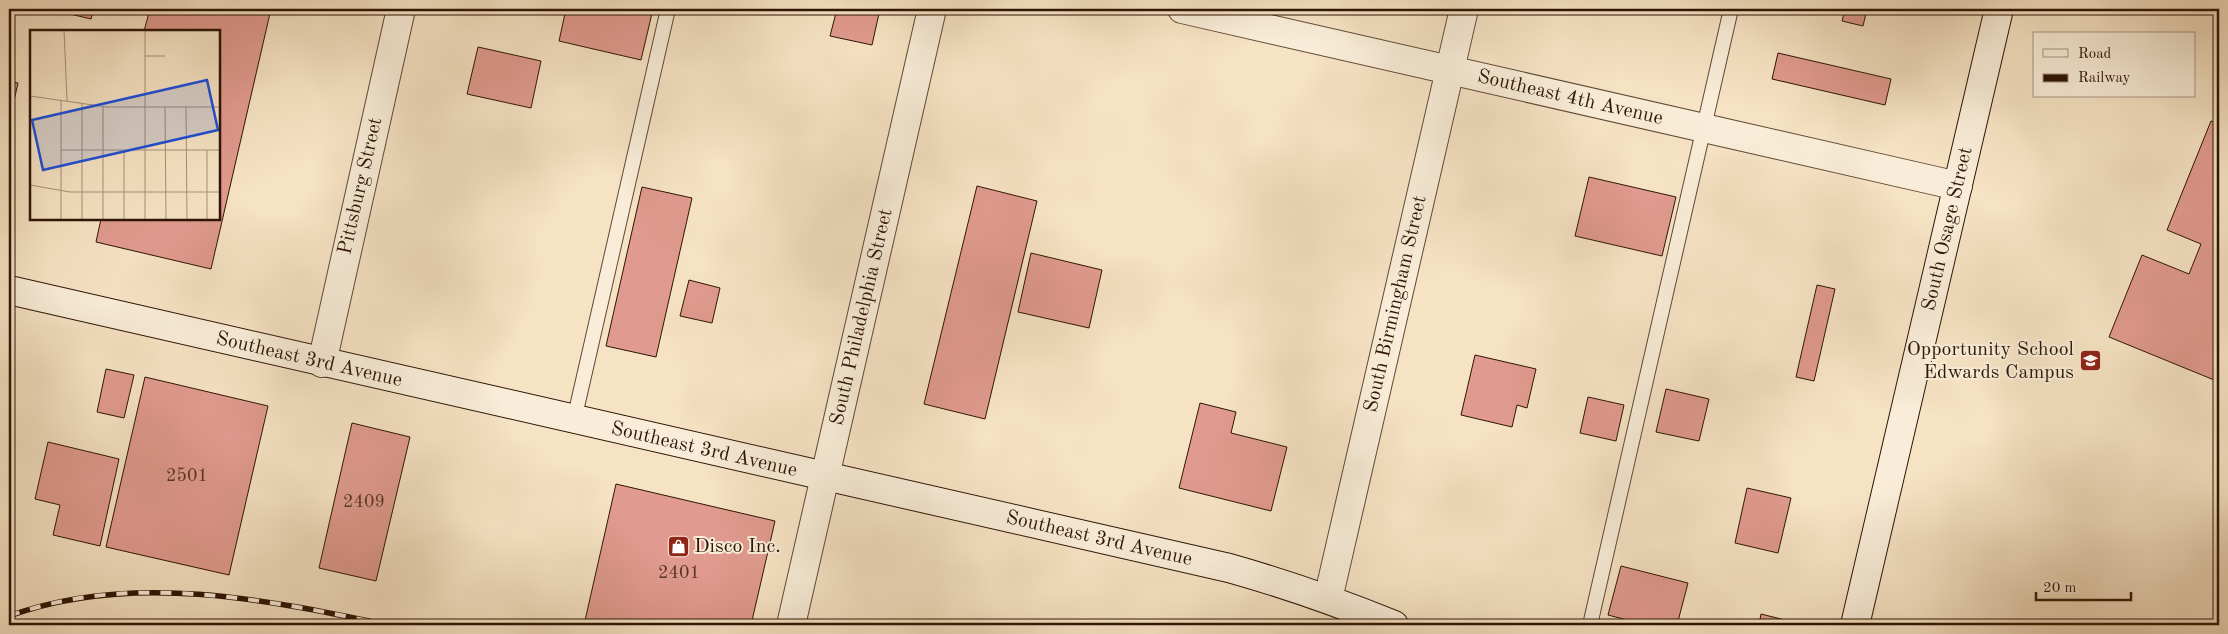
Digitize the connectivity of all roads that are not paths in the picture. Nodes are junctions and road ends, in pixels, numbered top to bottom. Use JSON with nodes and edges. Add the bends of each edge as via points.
{"nodes":[{"id":1,"x":401,"y":9,"type":"edge"},
{"id":2,"x":668,"y":9,"type":"edge"},
{"id":3,"x":932,"y":9,"type":"edge"},
{"id":4,"x":1464,"y":9,"type":"edge"},
{"id":5,"x":1731,"y":9,"type":"edge"},
{"id":6,"x":1999,"y":9,"type":"edge"},
{"id":7,"x":1193,"y":10,"type":"edge"},
{"id":8,"x":1450,"y":71,"type":"junction"},
{"id":9,"x":1703,"y":129,"type":"junction"},
{"id":10,"x":1958,"y":186,"type":"junction"},
{"id":11,"x":9,"y":290,"type":"edge"},
{"id":12,"x":322,"y":363,"type":"junction"},
{"id":13,"x":574,"y":420,"type":"junction"},
{"id":14,"x":825,"y":477,"type":"junction"},
{"id":15,"x":1328,"y":598,"type":"junction"},
{"id":16,"x":791,"y":625,"type":"edge"},
{"id":17,"x":1394,"y":625,"type":"edge"},
{"id":18,"x":1590,"y":625,"type":"edge"},
{"id":19,"x":1856,"y":625,"type":"edge"}],
"edges":[{"from":1,"to":12,"type":"street","name":"Pittsburg Street"},
{"from":2,"to":13,"type":"lane"},
{"from":3,"to":14,"type":"street","name":"South Philadelphia Street"},
{"from":4,"to":8,"type":"street","name":"South Birmingham Street"},
{"from":5,"to":9,"type":"lane"},
{"from":6,"to":10,"type":"street","name":"South Osage Street"},
{"from":7,"to":8,"type":"street","name":"Southeast 4th Avenue"},
{"from":8,"to":9,"type":"street","name":"Southeast 4th Avenue"},
{"from":8,"to":15,"type":"street","name":"South Birmingham Street"},
{"from":9,"to":10,"type":"street","name":"Southeast 4th Avenue"},
{"from":9,"to":18,"type":"lane"},
{"from":10,"to":19,"type":"street","name":"South Osage Street"},
{"from":11,"to":12,"type":"street","name":"Southeast 3rd Avenue"},
{"from":12,"to":13,"type":"street","name":"Southeast 3rd Avenue"},
{"from":13,"to":14,"type":"street","name":"Southeast 3rd Avenue"},
{"from":14,"to":15,"type":"street","name":"Southeast 3rd Avenue","via":[[1229,568]]},
{"from":14,"to":16,"type":"street","name":"South Philadelphia Street"},
{"from":15,"to":17,"type":"street","name":"Southeast 3rd Avenue"}]}
